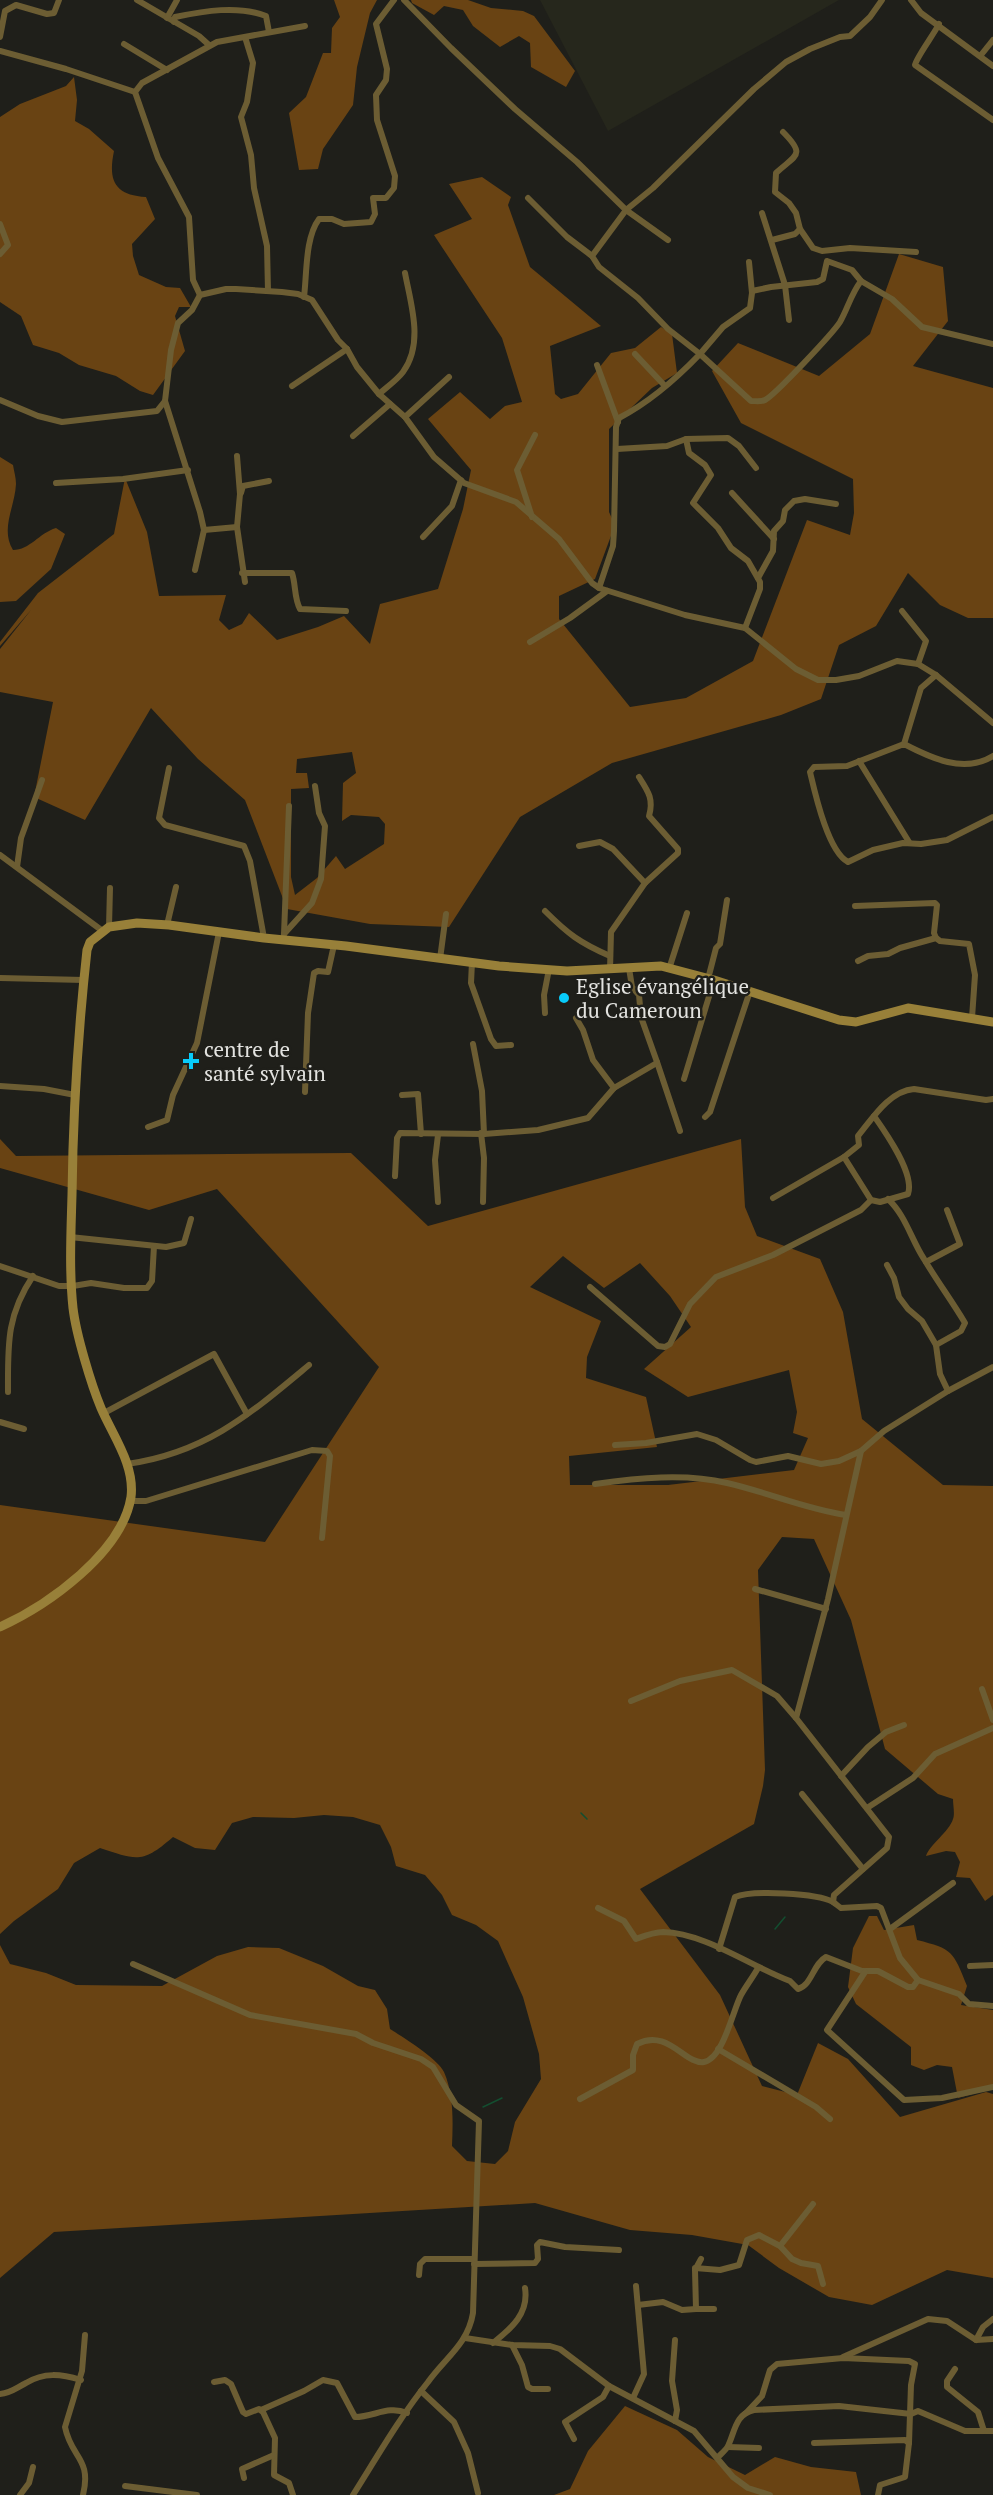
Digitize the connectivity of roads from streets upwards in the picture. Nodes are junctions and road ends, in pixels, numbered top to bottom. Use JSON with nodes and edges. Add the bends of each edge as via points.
{"nodes":[{"id":1,"x":59,"y":0,"type":"edge"},
{"id":2,"x":137,"y":0,"type":"edge"},
{"id":3,"x":177,"y":0,"type":"edge"},
{"id":4,"x":394,"y":0,"type":"edge"},
{"id":5,"x":404,"y":0,"type":"edge"},
{"id":6,"x":882,"y":0,"type":"edge"},
{"id":7,"x":911,"y":0,"type":"edge"},
{"id":8,"x":167,"y":18,"type":"junction"},
{"id":9,"x":174,"y":22,"type":"junction"},
{"id":10,"x":939,"y":24,"type":"junction"},
{"id":11,"x":305,"y":26,"type":"dead end"},
{"id":12,"x":269,"y":32,"type":"junction"},
{"id":13,"x":0,"y":37,"type":"edge"},
{"id":14,"x":245,"y":37,"type":"junction"},
{"id":15,"x":993,"y":40,"type":"edge"},
{"id":16,"x":124,"y":44,"type":"dead end"},
{"id":17,"x":209,"y":45,"type":"junction"},
{"id":18,"x":0,"y":51,"type":"edge"},
{"id":19,"x":981,"y":56,"type":"junction"},
{"id":20,"x":993,"y":66,"type":"edge"},
{"id":21,"x":167,"y":70,"type":"junction"},
{"id":22,"x":135,"y":92,"type":"junction"},
{"id":23,"x":992,"y":116,"type":"edge"},
{"id":24,"x":783,"y":132,"type":"dead end"},
{"id":25,"x":528,"y":198,"type":"dead end"},
{"id":26,"x":626,"y":210,"type":"junction"},
{"id":27,"x":762,"y":213,"type":"dead end"},
{"id":28,"x":0,"y":224,"type":"edge"},
{"id":29,"x":800,"y":229,"type":"junction"},
{"id":30,"x":668,"y":240,"type":"dead end"},
{"id":31,"x":772,"y":240,"type":"junction"},
{"id":32,"x":916,"y":252,"type":"dead end"},
{"id":33,"x":0,"y":254,"type":"edge"},
{"id":34,"x":592,"y":256,"type":"junction"},
{"id":35,"x":749,"y":262,"type":"dead end"},
{"id":36,"x":405,"y":273,"type":"dead end"},
{"id":37,"x":861,"y":280,"type":"junction"},
{"id":38,"x":785,"y":285,"type":"junction"},
{"id":39,"x":268,"y":291,"type":"junction"},
{"id":40,"x":752,"y":291,"type":"junction"},
{"id":41,"x":200,"y":295,"type":"junction"},
{"id":42,"x":304,"y":297,"type":"junction"},
{"id":43,"x":789,"y":320,"type":"dead end"},
{"id":44,"x":993,"y":344,"type":"edge"},
{"id":45,"x":347,"y":349,"type":"junction"},
{"id":46,"x":635,"y":354,"type":"dead end"},
{"id":47,"x":700,"y":354,"type":"junction"},
{"id":48,"x":597,"y":365,"type":"dead end"},
{"id":49,"x":449,"y":376,"type":"dead end"},
{"id":50,"x":292,"y":386,"type":"dead end"},
{"id":51,"x":665,"y":386,"type":"junction"},
{"id":52,"x":379,"y":394,"type":"junction"},
{"id":53,"x":0,"y":400,"type":"edge"},
{"id":54,"x":165,"y":401,"type":"junction"},
{"id":55,"x":390,"y":404,"type":"junction"},
{"id":56,"x":405,"y":417,"type":"junction"},
{"id":57,"x":618,"y":422,"type":"junction"},
{"id":58,"x":535,"y":435,"type":"dead end"},
{"id":59,"x":353,"y":436,"type":"dead end"},
{"id":60,"x":686,"y":439,"type":"junction"},
{"id":61,"x":617,"y":449,"type":"junction"},
{"id":62,"x":237,"y":456,"type":"dead end"},
{"id":63,"x":756,"y":468,"type":"dead end"},
{"id":64,"x":188,"y":470,"type":"junction"},
{"id":65,"x":461,"y":480,"type":"junction"},
{"id":66,"x":269,"y":481,"type":"dead end"},
{"id":67,"x":56,"y":483,"type":"dead end"},
{"id":68,"x":732,"y":493,"type":"dead end"},
{"id":69,"x":240,"y":494,"type":"junction"},
{"id":70,"x":836,"y":504,"type":"dead end"},
{"id":71,"x":532,"y":517,"type":"junction"},
{"id":72,"x":237,"y":527,"type":"junction"},
{"id":73,"x":204,"y":530,"type":"junction"},
{"id":74,"x":423,"y":537,"type":"dead end"},
{"id":75,"x":774,"y":539,"type":"junction"},
{"id":76,"x":195,"y":570,"type":"dead end"},
{"id":77,"x":242,"y":573,"type":"junction"},
{"id":78,"x":758,"y":578,"type":"junction"},
{"id":79,"x":244,"y":582,"type":"dead end"},
{"id":80,"x":599,"y":588,"type":"junction"},
{"id":81,"x":607,"y":591,"type":"junction"},
{"id":82,"x":346,"y":610,"type":"dead end"},
{"id":83,"x":902,"y":611,"type":"dead end"},
{"id":84,"x":745,"y":628,"type":"junction"},
{"id":85,"x":530,"y":642,"type":"dead end"},
{"id":86,"x":918,"y":664,"type":"junction"},
{"id":87,"x":936,"y":675,"type":"junction"},
{"id":88,"x":993,"y":723,"type":"edge"},
{"id":89,"x":904,"y":744,"type":"junction"},
{"id":90,"x":993,"y":756,"type":"edge"},
{"id":91,"x":859,"y":761,"type":"junction"},
{"id":92,"x":169,"y":768,"type":"dead end"},
{"id":93,"x":639,"y":777,"type":"dead end"},
{"id":94,"x":42,"y":780,"type":"dead end"},
{"id":95,"x":315,"y":786,"type":"dead end"},
{"id":96,"x":288,"y":806,"type":"dead end"},
{"id":97,"x":993,"y":817,"type":"edge"},
{"id":98,"x":909,"y":842,"type":"junction"},
{"id":99,"x":579,"y":846,"type":"dead end"},
{"id":100,"x":0,"y":855,"type":"edge"},
{"id":101,"x":17,"y":867,"type":"junction"},
{"id":102,"x":645,"y":883,"type":"junction"},
{"id":103,"x":176,"y":887,"type":"dead end"},
{"id":104,"x":110,"y":888,"type":"dead end"},
{"id":105,"x":727,"y":900,"type":"dead end"},
{"id":106,"x":855,"y":906,"type":"dead end"},
{"id":107,"x":545,"y":911,"type":"dead end"},
{"id":108,"x":687,"y":913,"type":"dead end"},
{"id":109,"x":446,"y":914,"type":"dead end"},
{"id":110,"x":167,"y":925,"type":"junction"},
{"id":111,"x":106,"y":929,"type":"junction"},
{"id":112,"x":219,"y":932,"type":"junction"},
{"id":113,"x":284,"y":937,"type":"junction"},
{"id":114,"x":264,"y":938,"type":"junction"},
{"id":115,"x":936,"y":938,"type":"junction"},
{"id":116,"x":334,"y":945,"type":"junction"},
{"id":117,"x":610,"y":956,"type":"junction"},
{"id":118,"x":440,"y":959,"type":"junction"},
{"id":119,"x":858,"y":961,"type":"dead end"},
{"id":120,"x":472,"y":962,"type":"junction"},
{"id":121,"x":629,"y":968,"type":"junction"},
{"id":122,"x":549,"y":969,"type":"junction"},
{"id":123,"x":669,"y":969,"type":"junction"},
{"id":124,"x":610,"y":970,"type":"junction"},
{"id":125,"x":0,"y":978,"type":"edge"},
{"id":126,"x":711,"y":979,"type":"junction"},
{"id":127,"x":84,"y":980,"type":"junction"},
{"id":128,"x":750,"y":992,"type":"junction"},
{"id":129,"x":544,"y":1013,"type":"dead end"},
{"id":130,"x":576,"y":1018,"type":"dead end"},
{"id":131,"x":972,"y":1018,"type":"junction"},
{"id":132,"x":993,"y":1022,"type":"edge"},
{"id":133,"x":472,"y":1044,"type":"dead end"},
{"id":134,"x":511,"y":1045,"type":"dead end"},
{"id":135,"x":657,"y":1062,"type":"junction"},
{"id":136,"x":684,"y":1079,"type":"dead end"},
{"id":137,"x":0,"y":1086,"type":"edge"},
{"id":138,"x":614,"y":1088,"type":"junction"},
{"id":139,"x":305,"y":1092,"type":"dead end"},
{"id":140,"x":75,"y":1095,"type":"junction"},
{"id":141,"x":402,"y":1095,"type":"dead end"},
{"id":142,"x":993,"y":1099,"type":"edge"},
{"id":143,"x":874,"y":1116,"type":"junction"},
{"id":144,"x":705,"y":1117,"type":"dead end"},
{"id":145,"x":148,"y":1127,"type":"dead end"},
{"id":146,"x":680,"y":1131,"type":"dead end"},
{"id":147,"x":483,"y":1133,"type":"junction"},
{"id":148,"x":421,"y":1134,"type":"junction"},
{"id":149,"x":438,"y":1135,"type":"junction"},
{"id":150,"x":844,"y":1157,"type":"junction"},
{"id":151,"x":395,"y":1176,"type":"dead end"},
{"id":152,"x":773,"y":1198,"type":"dead end"},
{"id":153,"x":888,"y":1199,"type":"junction"},
{"id":154,"x":872,"y":1200,"type":"junction"},
{"id":155,"x":438,"y":1202,"type":"dead end"},
{"id":156,"x":483,"y":1202,"type":"dead end"},
{"id":157,"x":947,"y":1210,"type":"dead end"},
{"id":158,"x":191,"y":1219,"type":"dead end"},
{"id":159,"x":70,"y":1237,"type":"junction"},
{"id":160,"x":154,"y":1246,"type":"junction"},
{"id":161,"x":926,"y":1262,"type":"junction"},
{"id":162,"x":887,"y":1265,"type":"dead end"},
{"id":163,"x":0,"y":1266,"type":"edge"},
{"id":164,"x":33,"y":1276,"type":"junction"},
{"id":165,"x":73,"y":1286,"type":"junction"},
{"id":166,"x":590,"y":1287,"type":"dead end"},
{"id":167,"x":936,"y":1345,"type":"junction"},
{"id":168,"x":309,"y":1365,"type":"dead end"},
{"id":169,"x":993,"y":1367,"type":"edge"},
{"id":170,"x":948,"y":1391,"type":"junction"},
{"id":171,"x":8,"y":1392,"type":"dead end"},
{"id":172,"x":104,"y":1413,"type":"junction"},
{"id":173,"x":247,"y":1414,"type":"junction"},
{"id":174,"x":0,"y":1422,"type":"edge"},
{"id":175,"x":24,"y":1429,"type":"dead end"},
{"id":176,"x":615,"y":1445,"type":"dead end"},
{"id":177,"x":861,"y":1451,"type":"junction"},
{"id":178,"x":127,"y":1464,"type":"junction"},
{"id":179,"x":595,"y":1484,"type":"dead end"},
{"id":180,"x":130,"y":1501,"type":"junction"},
{"id":181,"x":846,"y":1515,"type":"junction"},
{"id":182,"x":322,"y":1538,"type":"dead end"},
{"id":183,"x":755,"y":1589,"type":"dead end"},
{"id":184,"x":826,"y":1609,"type":"junction"},
{"id":185,"x":0,"y":1627,"type":"edge"},
{"id":186,"x":982,"y":1689,"type":"dead end"},
{"id":187,"x":632,"y":1701,"type":"dead end"},
{"id":188,"x":796,"y":1718,"type":"junction"},
{"id":189,"x":993,"y":1719,"type":"edge"},
{"id":190,"x":904,"y":1725,"type":"dead end"},
{"id":191,"x":993,"y":1728,"type":"edge"},
{"id":192,"x":841,"y":1776,"type":"junction"},
{"id":193,"x":802,"y":1794,"type":"dead end"},
{"id":194,"x":867,"y":1808,"type":"junction"},
{"id":195,"x":863,"y":1869,"type":"junction"},
{"id":196,"x":953,"y":1882,"type":"dead end"},
{"id":197,"x":833,"y":1902,"type":"junction"},
{"id":198,"x":598,"y":1908,"type":"dead end"},
{"id":199,"x":890,"y":1929,"type":"junction"},
{"id":200,"x":719,"y":1949,"type":"junction"},
{"id":201,"x":133,"y":1964,"type":"dead end"},
{"id":202,"x":993,"y":1965,"type":"edge"},
{"id":203,"x":970,"y":1966,"type":"dead end"},
{"id":204,"x":759,"y":1968,"type":"junction"},
{"id":205,"x":865,"y":1972,"type":"junction"},
{"id":206,"x":918,"y":1980,"type":"junction"},
{"id":207,"x":993,"y":2006,"type":"edge"},
{"id":208,"x":718,"y":2049,"type":"junction"},
{"id":209,"x":993,"y":2087,"type":"edge"},
{"id":210,"x":580,"y":2099,"type":"dead end"},
{"id":211,"x":830,"y":2119,"type":"dead end"},
{"id":212,"x":813,"y":2205,"type":"dead end"},
{"id":213,"x":780,"y":2246,"type":"junction"},
{"id":214,"x":619,"y":2250,"type":"dead end"},
{"id":215,"x":701,"y":2259,"type":"dead end"},
{"id":216,"x":474,"y":2261,"type":"junction"},
{"id":217,"x":695,"y":2268,"type":"junction"},
{"id":218,"x":419,"y":2275,"type":"dead end"},
{"id":219,"x":823,"y":2283,"type":"dead end"},
{"id":220,"x":636,"y":2286,"type":"dead end"},
{"id":221,"x":525,"y":2288,"type":"dead end"},
{"id":222,"x":638,"y":2305,"type":"junction"},
{"id":223,"x":696,"y":2309,"type":"junction"},
{"id":224,"x":714,"y":2309,"type":"dead end"},
{"id":225,"x":993,"y":2319,"type":"edge"},
{"id":226,"x":85,"y":2335,"type":"dead end"},
{"id":227,"x":465,"y":2338,"type":"junction"},
{"id":228,"x":993,"y":2339,"type":"edge"},
{"id":229,"x":675,"y":2340,"type":"dead end"},
{"id":230,"x":976,"y":2340,"type":"junction"},
{"id":231,"x":493,"y":2343,"type":"junction"},
{"id":232,"x":512,"y":2345,"type":"junction"},
{"id":233,"x":843,"y":2358,"type":"junction"},
{"id":234,"x":955,"y":2369,"type":"dead end"},
{"id":235,"x":81,"y":2380,"type":"junction"},
{"id":236,"x":214,"y":2382,"type":"dead end"},
{"id":237,"x":609,"y":2386,"type":"junction"},
{"id":238,"x":548,"y":2389,"type":"dead end"},
{"id":239,"x":421,"y":2391,"type":"junction"},
{"id":240,"x":0,"y":2394,"type":"edge"},
{"id":241,"x":633,"y":2398,"type":"junction"},
{"id":242,"x":261,"y":2410,"type":"junction"},
{"id":243,"x":407,"y":2413,"type":"junction"},
{"id":244,"x":746,"y":2413,"type":"junction"},
{"id":245,"x":911,"y":2414,"type":"junction"},
{"id":246,"x":675,"y":2421,"type":"junction"},
{"id":247,"x":984,"y":2431,"type":"junction"},
{"id":248,"x":993,"y":2431,"type":"edge"},
{"id":249,"x":574,"y":2439,"type":"dead end"},
{"id":250,"x":814,"y":2443,"type":"dead end"},
{"id":251,"x":909,"y":2443,"type":"junction"},
{"id":252,"x":728,"y":2447,"type":"junction"},
{"id":253,"x":759,"y":2448,"type":"dead end"},
{"id":254,"x":274,"y":2455,"type":"junction"},
{"id":255,"x":718,"y":2457,"type":"junction"},
{"id":256,"x":33,"y":2467,"type":"dead end"},
{"id":257,"x":244,"y":2478,"type":"dead end"},
{"id":258,"x":125,"y":2486,"type":"dead end"},
{"id":259,"x":291,"y":2493,"type":"edge"},
{"id":260,"x":478,"y":2493,"type":"dead end"},
{"id":261,"x":20,"y":2495,"type":"edge"},
{"id":262,"x":83,"y":2495,"type":"edge"},
{"id":263,"x":197,"y":2495,"type":"edge"},
{"id":264,"x":353,"y":2495,"type":"edge"},
{"id":265,"x":770,"y":2495,"type":"edge"},
{"id":266,"x":878,"y":2495,"type":"edge"}],
"edges":[{"from":1,"to":13,"type":"street","via":[[54,13],[16,6],[5,11]]},
{"from":2,"to":8,"type":"street"},
{"from":3,"to":8,"type":"street"},
{"from":4,"to":42,"type":"street","via":[[376,24],[387,69],[386,80],[376,95],[377,120],[395,176],[394,189],[386,198],[373,198],[375,214],[371,222],[344,224],[319,219],[314,225]]},
{"from":5,"to":26,"type":"street"},
{"from":6,"to":26,"type":"street","via":[[850,36],[810,49],[786,62],[754,88]]},
{"from":7,"to":10,"type":"street","via":[[921,13]]},
{"from":8,"to":9,"type":"street"},
{"from":9,"to":12,"type":"street","via":[[176,16],[208,10],[256,12],[266,16]]},
{"from":9,"to":17,"type":"street"},
{"from":10,"to":19,"type":"street"},
{"from":10,"to":23,"type":"street","via":[[915,65]]},
{"from":11,"to":12,"type":"street"},
{"from":12,"to":14,"type":"street"},
{"from":14,"to":17,"type":"street"},
{"from":14,"to":39,"type":"street","via":[[253,63],[241,117],[267,246]]},
{"from":15,"to":19,"type":"street"},
{"from":16,"to":21,"type":"street"},
{"from":17,"to":21,"type":"street"},
{"from":18,"to":22,"type":"street"},
{"from":19,"to":20,"type":"street"},
{"from":21,"to":22,"type":"street","via":[[142,83]]},
{"from":22,"to":41,"type":"street","via":[[158,159],[189,217],[193,280]]},
{"from":24,"to":29,"type":"street","via":[[795,144],[797,153],[776,173],[775,192],[796,213]]},
{"from":25,"to":34,"type":"street"},
{"from":26,"to":30,"type":"street"},
{"from":26,"to":34,"type":"street"},
{"from":27,"to":31,"type":"street"},
{"from":28,"to":33,"type":"street","via":[[8,245]]},
{"from":29,"to":31,"type":"street"},
{"from":29,"to":32,"type":"street","via":[[813,248],[822,251],[850,248]]},
{"from":31,"to":38,"type":"street"},
{"from":34,"to":47,"type":"street","via":[[599,267]]},
{"from":35,"to":40,"type":"street"},
{"from":36,"to":52,"type":"street","via":[[415,350],[402,372]]},
{"from":37,"to":38,"type":"street","via":[[852,270],[827,261],[824,279]]},
{"from":37,"to":44,"type":"street","via":[[892,299],[922,327]]},
{"from":37,"to":47,"type":"street","via":[[832,333],[764,401],[751,401]]},
{"from":38,"to":40,"type":"street"},
{"from":38,"to":43,"type":"street"},
{"from":39,"to":41,"type":"street","via":[[226,289]]},
{"from":39,"to":42,"type":"street"},
{"from":40,"to":47,"type":"street","via":[[750,308],[723,327]]},
{"from":41,"to":54,"type":"street","via":[[175,332]]},
{"from":42,"to":45,"type":"street","via":[[312,300]]},
{"from":45,"to":50,"type":"street"},
{"from":45,"to":52,"type":"street"},
{"from":46,"to":51,"type":"street"},
{"from":47,"to":51,"type":"street"},
{"from":48,"to":57,"type":"street"},
{"from":49,"to":56,"type":"street"},
{"from":51,"to":57,"type":"street"},
{"from":52,"to":55,"type":"street"},
{"from":53,"to":54,"type":"street","via":[[62,422],[144,414],[157,411]]},
{"from":54,"to":64,"type":"street"},
{"from":55,"to":56,"type":"street"},
{"from":55,"to":59,"type":"street"},
{"from":56,"to":65,"type":"street","via":[[435,457]]},
{"from":57,"to":61,"type":"street"},
{"from":58,"to":71,"type":"street","via":[[517,470]]},
{"from":60,"to":61,"type":"street","via":[[667,446]]},
{"from":60,"to":63,"type":"street","via":[[728,438]]},
{"from":60,"to":78,"type":"street","via":[[689,453],[711,475],[693,503],[731,548],[748,561]]},
{"from":61,"to":80,"type":"street","via":[[613,546]]},
{"from":62,"to":69,"type":"street"},
{"from":64,"to":67,"type":"street"},
{"from":64,"to":73,"type":"street"},
{"from":65,"to":71,"type":"street","via":[[516,502]]},
{"from":65,"to":74,"type":"street","via":[[452,506]]},
{"from":66,"to":69,"type":"street","via":[[243,486]]},
{"from":68,"to":75,"type":"street"},
{"from":69,"to":72,"type":"street"},
{"from":70,"to":75,"type":"street","via":[[794,501],[785,510]]},
{"from":71,"to":80,"type":"street","via":[[559,539]]},
{"from":72,"to":73,"type":"street"},
{"from":72,"to":77,"type":"street"},
{"from":73,"to":76,"type":"street"},
{"from":75,"to":78,"type":"street","via":[[773,552]]},
{"from":77,"to":79,"type":"street"},
{"from":77,"to":82,"type":"street","via":[[292,573],[300,609]]},
{"from":78,"to":84,"type":"street","via":[[760,589]]},
{"from":80,"to":81,"type":"street"},
{"from":81,"to":84,"type":"street"},
{"from":81,"to":85,"type":"street"},
{"from":83,"to":86,"type":"street","via":[[926,640]]},
{"from":84,"to":86,"type":"street","via":[[796,669],[818,680],[854,676],[897,661]]},
{"from":86,"to":87,"type":"street"},
{"from":87,"to":88,"type":"street"},
{"from":87,"to":89,"type":"street","via":[[921,688]]},
{"from":89,"to":90,"type":"street","via":[[925,755],[965,765],[978,764]]},
{"from":89,"to":91,"type":"street"},
{"from":91,"to":98,"type":"street"},
{"from":91,"to":98,"type":"street","via":[[810,770],[839,855],[848,862],[873,850]]},
{"from":92,"to":114,"type":"street","via":[[161,821],[244,846]]},
{"from":93,"to":102,"type":"street","via":[[651,796],[649,816],[678,851]]},
{"from":94,"to":101,"type":"street","via":[[21,838]]},
{"from":95,"to":113,"type":"street","via":[[325,826],[321,879],[312,903]]},
{"from":96,"to":113,"type":"street"},
{"from":97,"to":98,"type":"street","via":[[947,840]]},
{"from":99,"to":102,"type":"street","via":[[600,842],[613,849]]},
{"from":100,"to":101,"type":"street"},
{"from":101,"to":111,"type":"street"},
{"from":102,"to":117,"type":"street","via":[[611,932]]},
{"from":103,"to":110,"type":"street"},
{"from":104,"to":111,"type":"street"},
{"from":105,"to":126,"type":"street"},
{"from":106,"to":115,"type":"street","via":[[935,903]]},
{"from":107,"to":117,"type":"street","via":[[583,945]]},
{"from":108,"to":123,"type":"street"},
{"from":109,"to":118,"type":"street"},
{"from":110,"to":111,"type":"street","via":[[137,923]]},
{"from":110,"to":112,"type":"street"},
{"from":111,"to":127,"type":"street","via":[[90,942]]},
{"from":112,"to":114,"type":"street"},
{"from":112,"to":145,"type":"street","via":[[192,1056],[166,1120]]},
{"from":113,"to":114,"type":"street"},
{"from":113,"to":116,"type":"street"},
{"from":115,"to":119,"type":"street"},
{"from":115,"to":131,"type":"street","via":[[971,946],[975,975]]},
{"from":116,"to":118,"type":"street"},
{"from":116,"to":139,"type":"street","via":[[328,972],[314,973]]},
{"from":117,"to":124,"type":"street"},
{"from":118,"to":120,"type":"street"},
{"from":120,"to":122,"type":"street"},
{"from":120,"to":134,"type":"street","via":[[472,986],[491,1039],[496,1046]]},
{"from":121,"to":123,"type":"street"},
{"from":121,"to":124,"type":"street"},
{"from":121,"to":135,"type":"street"},
{"from":122,"to":124,"type":"street"},
{"from":122,"to":129,"type":"street"},
{"from":123,"to":126,"type":"street"},
{"from":125,"to":127,"type":"street"},
{"from":126,"to":128,"type":"street"},
{"from":126,"to":136,"type":"street"},
{"from":127,"to":140,"type":"street"},
{"from":128,"to":131,"type":"street","via":[[848,1022],[908,1008]]},
{"from":128,"to":144,"type":"street","via":[[710,1112]]},
{"from":130,"to":138,"type":"street","via":[[593,1060]]},
{"from":131,"to":132,"type":"street"},
{"from":133,"to":147,"type":"street","via":[[482,1090]]},
{"from":135,"to":138,"type":"street"},
{"from":135,"to":146,"type":"street"},
{"from":137,"to":140,"type":"street"},
{"from":138,"to":147,"type":"street","via":[[588,1118],[538,1130]]},
{"from":140,"to":159,"type":"street"},
{"from":141,"to":148,"type":"street","via":[[418,1094]]},
{"from":142,"to":143,"type":"street","via":[[903,1090]]},
{"from":143,"to":150,"type":"street","via":[[858,1137],[859,1145]]},
{"from":143,"to":153,"type":"street","via":[[894,1145],[909,1185],[908,1194]]},
{"from":147,"to":149,"type":"street"},
{"from":147,"to":156,"type":"street"},
{"from":148,"to":149,"type":"street"},
{"from":148,"to":151,"type":"street","via":[[400,1133]]},
{"from":149,"to":155,"type":"street"},
{"from":150,"to":152,"type":"street"},
{"from":150,"to":154,"type":"street"},
{"from":153,"to":154,"type":"street"},
{"from":153,"to":161,"type":"street","via":[[899,1209]]},
{"from":154,"to":166,"type":"street","via":[[861,1210],[773,1255],[716,1277],[690,1304],[665,1347],[658,1346]]},
{"from":157,"to":161,"type":"street","via":[[960,1244]]},
{"from":158,"to":160,"type":"street","via":[[184,1243]]},
{"from":159,"to":160,"type":"street"},
{"from":159,"to":165,"type":"street"},
{"from":160,"to":165,"type":"street","via":[[152,1281],[147,1288],[91,1283]]},
{"from":161,"to":167,"type":"street","via":[[965,1323],[961,1331]]},
{"from":162,"to":167,"type":"street","via":[[899,1297],[922,1321]]},
{"from":163,"to":164,"type":"street"},
{"from":164,"to":165,"type":"street","via":[[58,1286]]},
{"from":164,"to":171,"type":"street","via":[[20,1296],[12,1322]]},
{"from":165,"to":172,"type":"street","via":[[78,1333]]},
{"from":167,"to":170,"type":"street","via":[[940,1374]]},
{"from":168,"to":173,"type":"street"},
{"from":169,"to":170,"type":"street"},
{"from":170,"to":177,"type":"street","via":[[884,1431]]},
{"from":172,"to":173,"type":"street","via":[[214,1354]]},
{"from":172,"to":178,"type":"street"},
{"from":173,"to":178,"type":"street","via":[[193,1448]]},
{"from":174,"to":175,"type":"street"},
{"from":176,"to":177,"type":"street","via":[[697,1434],[756,1462],[788,1456],[821,1464]]},
{"from":177,"to":181,"type":"street"},
{"from":178,"to":180,"type":"street","via":[[132,1484]]},
{"from":179,"to":181,"type":"street","via":[[686,1478],[725,1482],[816,1511]]},
{"from":180,"to":182,"type":"street","via":[[146,1501],[312,1450],[327,1451],[330,1456]]},
{"from":180,"to":185,"type":"street","via":[[122,1522],[84,1573],[46,1601]]},
{"from":181,"to":184,"type":"street"},
{"from":183,"to":184,"type":"street"},
{"from":184,"to":188,"type":"street"},
{"from":186,"to":189,"type":"street"},
{"from":187,"to":188,"type":"street","via":[[680,1681],[732,1670],[777,1696]]},
{"from":188,"to":192,"type":"street"},
{"from":190,"to":192,"type":"street","via":[[886,1732]]},
{"from":191,"to":194,"type":"street","via":[[935,1754],[913,1778]]},
{"from":192,"to":194,"type":"street"},
{"from":193,"to":195,"type":"street"},
{"from":194,"to":195,"type":"street","via":[[890,1841]]},
{"from":195,"to":197,"type":"street","via":[[834,1895]]},
{"from":196,"to":199,"type":"street"},
{"from":197,"to":199,"type":"street","via":[[841,1908],[878,1906]]},
{"from":197,"to":200,"type":"street","via":[[782,1894],[735,1897]]},
{"from":198,"to":200,"type":"street","via":[[624,1921],[636,1939],[661,1932]]},
{"from":199,"to":206,"type":"street","via":[[903,1963]]},
{"from":200,"to":204,"type":"street"},
{"from":201,"to":216,"type":"street","via":[[250,2015],[356,2034],[428,2062],[452,2099],[479,2121]]},
{"from":202,"to":203,"type":"street"},
{"from":204,"to":205,"type":"street","via":[[790,1981],[798,1989],[804,1987],[826,1957]]},
{"from":204,"to":208,"type":"street","via":[[741,1996]]},
{"from":205,"to":206,"type":"street","via":[[878,1971],[910,1987]]},
{"from":205,"to":209,"type":"street","via":[[827,2030],[898,2096],[908,2100],[942,2098]]},
{"from":206,"to":207,"type":"street","via":[[958,1994],[969,2004]]},
{"from":208,"to":210,"type":"street","via":[[705,2062],[695,2061],[659,2040],[645,2040],[637,2044],[633,2070]]},
{"from":208,"to":211,"type":"street"},
{"from":212,"to":213,"type":"street"},
{"from":213,"to":217,"type":"street","via":[[759,2235],[751,2237],[742,2250],[739,2265],[720,2270]]},
{"from":213,"to":219,"type":"street","via":[[801,2264],[818,2266]]},
{"from":214,"to":216,"type":"street","via":[[540,2242],[535,2263]]},
{"from":215,"to":217,"type":"street"},
{"from":216,"to":218,"type":"street","via":[[425,2259]]},
{"from":216,"to":227,"type":"street","via":[[473,2313]]},
{"from":217,"to":223,"type":"street"},
{"from":220,"to":222,"type":"street"},
{"from":221,"to":231,"type":"street","via":[[524,2310]]},
{"from":222,"to":223,"type":"street","via":[[663,2302],[682,2310]]},
{"from":222,"to":241,"type":"street","via":[[644,2374]]},
{"from":223,"to":224,"type":"street"},
{"from":225,"to":230,"type":"street","via":[[982,2327]]},
{"from":226,"to":235,"type":"street"},
{"from":227,"to":231,"type":"street"},
{"from":227,"to":239,"type":"street"},
{"from":228,"to":230,"type":"street"},
{"from":229,"to":246,"type":"street"},
{"from":230,"to":233,"type":"street","via":[[947,2321],[928,2319]]},
{"from":231,"to":232,"type":"street"},
{"from":232,"to":237,"type":"street","via":[[556,2347]]},
{"from":232,"to":238,"type":"street","via":[[528,2387]]},
{"from":233,"to":244,"type":"street","via":[[777,2364],[770,2370],[762,2396]]},
{"from":233,"to":245,"type":"street","via":[[913,2362]]},
{"from":234,"to":247,"type":"street","via":[[947,2387],[978,2412]]},
{"from":235,"to":240,"type":"street","via":[[59,2374],[44,2376]]},
{"from":235,"to":262,"type":"street","via":[[64,2427],[85,2469]]},
{"from":236,"to":242,"type":"street","via":[[225,2380],[231,2384],[246,2414]]},
{"from":237,"to":241,"type":"street"},
{"from":237,"to":249,"type":"street","via":[[603,2397],[565,2422]]},
{"from":239,"to":243,"type":"street"},
{"from":239,"to":260,"type":"street","via":[[454,2422],[468,2453]]},
{"from":241,"to":246,"type":"street"},
{"from":242,"to":243,"type":"street","via":[[323,2380],[337,2383],[355,2416],[392,2409]]},
{"from":242,"to":254,"type":"street","via":[[274,2438]]},
{"from":243,"to":264,"type":"street"},
{"from":244,"to":245,"type":"street","via":[[839,2406]]},
{"from":244,"to":252,"type":"street","via":[[737,2423]]},
{"from":245,"to":247,"type":"street","via":[[918,2411],[965,2431]]},
{"from":245,"to":251,"type":"street"},
{"from":246,"to":255,"type":"street","via":[[694,2431]]},
{"from":247,"to":248,"type":"street"},
{"from":250,"to":251,"type":"street"},
{"from":251,"to":266,"type":"street","via":[[904,2478],[880,2485]]},
{"from":252,"to":253,"type":"street"},
{"from":252,"to":255,"type":"street"},
{"from":254,"to":257,"type":"street","via":[[242,2469]]},
{"from":254,"to":259,"type":"street","via":[[274,2475],[289,2483]]},
{"from":255,"to":265,"type":"street","via":[[733,2478]]},
{"from":256,"to":261,"type":"street"},
{"from":258,"to":263,"type":"street"}]}
